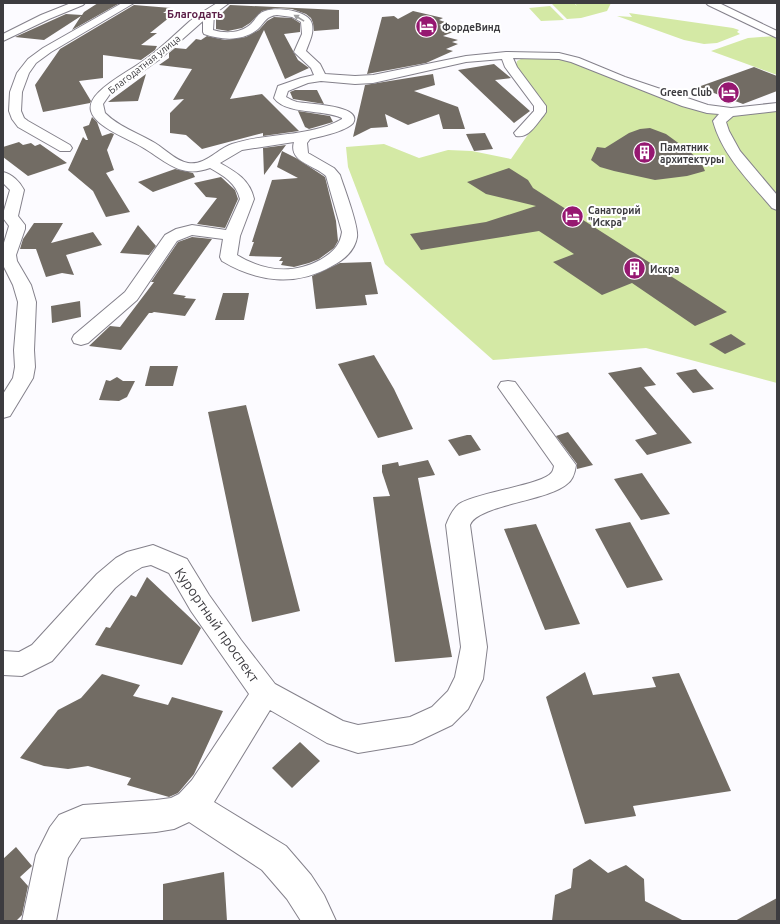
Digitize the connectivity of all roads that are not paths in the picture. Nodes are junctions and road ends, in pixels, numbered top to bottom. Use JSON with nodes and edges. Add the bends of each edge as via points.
{"nodes":[{"id":1,"x":80,"y":3,"type":"edge"},
{"id":2,"x":129,"y":3,"type":"edge"},
{"id":3,"x":224,"y":3,"type":"edge"},
{"id":4,"x":711,"y":3,"type":"edge"},
{"id":5,"x":209,"y":13,"type":"junction"},
{"id":6,"x":45,"y":17,"type":"junction"},
{"id":7,"x":3,"y":32,"type":"edge"},
{"id":8,"x":777,"y":35,"type":"edge"},
{"id":9,"x":3,"y":38,"type":"edge"},
{"id":10,"x":500,"y":55,"type":"junction"},
{"id":11,"x":321,"y":77,"type":"junction"},
{"id":12,"x":777,"y":107,"type":"edge"},
{"id":13,"x":731,"y":112,"type":"junction"},
{"id":14,"x":521,"y":133,"type":"dead end"},
{"id":15,"x":305,"y":137,"type":"junction"},
{"id":16,"x":65,"y":148,"type":"dead end"},
{"id":17,"x":211,"y":163,"type":"junction"},
{"id":18,"x":3,"y":176,"type":"edge"},
{"id":19,"x":777,"y":205,"type":"edge"},
{"id":20,"x":232,"y":236,"type":"junction"},
{"id":21,"x":81,"y":339,"type":"dead end"},
{"id":22,"x":508,"y":387,"type":"dead end"},
{"id":23,"x":3,"y":411,"type":"edge"},
{"id":24,"x":3,"y":663,"type":"edge"},
{"id":25,"x":265,"y":693,"type":"junction"},
{"id":26,"x":190,"y":805,"type":"junction"},
{"id":27,"x":39,"y":921,"type":"edge"},
{"id":28,"x":319,"y":921,"type":"edge"}],
"edges":[{"from":1,"to":6,"type":"street"},
{"from":2,"to":16,"type":"street","via":[[47,50],[32,61],[23,73],[16,92],[15,111],[18,119]]},
{"from":3,"to":5,"type":"street","name":"Благодатная улица"},
{"from":4,"to":8,"type":"street"},
{"from":11,"to":5,"type":"street","one_way":true,"via":[[316,66],[300,52],[307,32],[306,22],[298,15],[268,13],[254,28],[223,36],[208,32]]},
{"from":5,"to":17,"type":"street","name":"Благодатная улица","via":[[143,67],[102,96],[97,103],[97,110],[102,119],[179,165],[199,168]]},
{"from":6,"to":7,"type":"street","via":[[22,23]]},
{"from":6,"to":9,"type":"street"},
{"from":10,"to":11,"type":"street","name":"Благодатная улица","via":[[466,58],[373,79]]},
{"from":10,"to":13,"type":"street","via":[[571,58],[686,103]]},
{"from":10,"to":14,"type":"street","via":[[540,106],[540,112]]},
{"from":11,"to":15,"type":"street","name":"Благодатная улица","via":[[282,89],[280,98],[292,105],[339,110],[348,116],[348,121],[328,131]]},
{"from":12,"to":13,"type":"street"},
{"from":13,"to":19,"type":"street","via":[[719,121],[721,128],[737,154]]},
{"from":15,"to":17,"type":"street","name":"Благодатная улица","via":[[268,140],[237,147]]},
{"from":15,"to":20,"type":"street","via":[[300,143],[302,155],[333,175],[350,232],[346,248],[320,268],[294,276],[274,275],[256,272],[228,256]]},
{"from":17,"to":20,"type":"street","via":[[242,182],[247,193],[248,199]]},
{"from":18,"to":23,"type":"street","via":[[17,190],[10,217],[17,225],[17,229],[8,255],[27,302],[23,378]]},
{"from":20,"to":21,"type":"street","via":[[192,230],[171,238],[130,296]]},
{"from":22,"to":25,"type":"street","via":[[566,465],[560,479],[548,485],[478,505],[460,518],[458,525],[474,647],[469,679],[458,700],[442,716],[412,730],[358,739],[337,733]]},
{"from":24,"to":25,"type":"street","name":"Курортный проспект","via":[[22,664],[42,653],[106,581],[125,565],[153,555],[178,566],[200,603]]},
{"from":25,"to":26,"type":"street","name":"Курортный проспект","via":[[203,791]]},
{"from":26,"to":27,"type":"street","name":"Курортный проспект","via":[[174,814],[82,821],[70,826],[52,855]]},
{"from":26,"to":28,"type":"street","via":[[274,858],[299,887]]}]}
